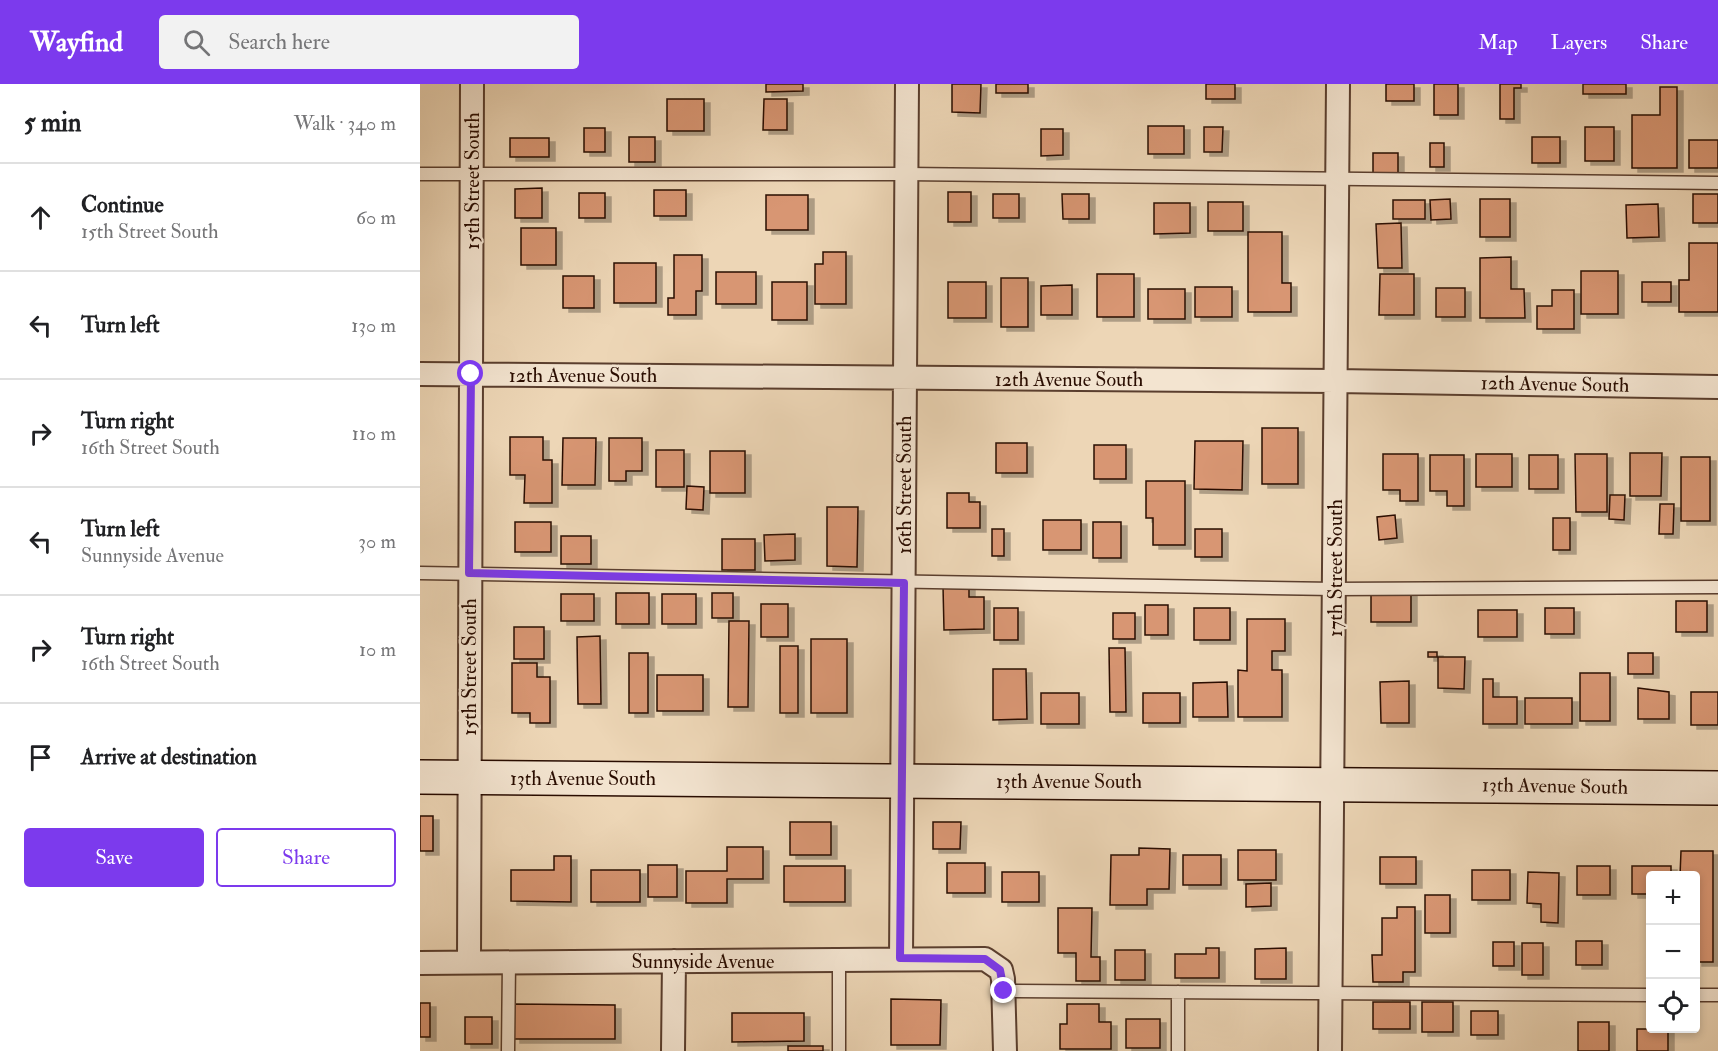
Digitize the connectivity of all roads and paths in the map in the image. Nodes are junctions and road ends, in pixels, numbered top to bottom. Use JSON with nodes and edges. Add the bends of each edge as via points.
{"nodes":[{"id":1,"x":472,"y":84,"type":"edge"},
{"id":2,"x":908,"y":84,"type":"edge"},
{"id":3,"x":1338,"y":84,"type":"edge"},
{"id":4,"x":420,"y":174,"type":"edge"},
{"id":5,"x":906,"y":174,"type":"junction"},
{"id":6,"x":473,"y":175,"type":"junction"},
{"id":7,"x":1337,"y":179,"type":"junction"},
{"id":8,"x":1718,"y":183,"type":"edge"},
{"id":9,"x":420,"y":374,"type":"edge"},
{"id":10,"x":471,"y":374,"type":"junction"},
{"id":11,"x":903,"y":378,"type":"junction"},
{"id":12,"x":1336,"y":381,"type":"junction"},
{"id":13,"x":1718,"y":387,"type":"edge"},
{"id":14,"x":420,"y":573,"type":"edge"},
{"id":15,"x":469,"y":573,"type":"junction"},
{"id":16,"x":904,"y":583,"type":"junction"},
{"id":17,"x":1718,"y":587,"type":"edge"},
{"id":18,"x":1334,"y":589,"type":"junction"},
{"id":19,"x":420,"y":777,"type":"edge"},
{"id":20,"x":470,"y":777,"type":"junction"},
{"id":21,"x":903,"y":780,"type":"junction"},
{"id":22,"x":1333,"y":784,"type":"junction"},
{"id":23,"x":1718,"y":788,"type":"edge"},
{"id":24,"x":900,"y":958,"type":"junction"},
{"id":25,"x":839,"y":960,"type":"junction"},
{"id":26,"x":674,"y":961,"type":"junction"},
{"id":27,"x":509,"y":962,"type":"junction"},
{"id":28,"x":420,"y":963,"type":"edge"},
{"id":29,"x":470,"y":963,"type":"junction"},
{"id":30,"x":1004,"y":991,"type":"junction"},
{"id":31,"x":1178,"y":992,"type":"junction"},
{"id":32,"x":1330,"y":993,"type":"junction"},
{"id":33,"x":1646,"y":995,"type":"edge"},
{"id":34,"x":1700,"y":995,"type":"edge"},
{"id":35,"x":1718,"y":995,"type":"edge"},
{"id":36,"x":508,"y":1051,"type":"edge"},
{"id":37,"x":673,"y":1051,"type":"edge"},
{"id":38,"x":839,"y":1051,"type":"edge"},
{"id":39,"x":1005,"y":1051,"type":"edge"},
{"id":40,"x":1178,"y":1051,"type":"edge"},
{"id":41,"x":1330,"y":1051,"type":"edge"}],
"edges":[{"from":1,"to":6,"type":"street","name":"15th Street South"},
{"from":2,"to":5,"type":"street","name":"16th Street South"},
{"from":3,"to":7,"type":"street","name":"17th Street South"},
{"from":4,"to":6,"type":"lane"},
{"from":5,"to":6,"type":"lane"},
{"from":5,"to":7,"type":"lane"},
{"from":5,"to":11,"type":"street","name":"16th Street South"},
{"from":6,"to":10,"type":"street","name":"15th Street South"},
{"from":7,"to":8,"type":"lane"},
{"from":7,"to":12,"type":"street","name":"17th Street South"},
{"from":9,"to":10,"type":"street","name":"12th Avenue South"},
{"from":10,"to":11,"type":"street","name":"12th Avenue South"},
{"from":10,"to":15,"type":"street","name":"15th Street South"},
{"from":11,"to":12,"type":"street","name":"12th Avenue South"},
{"from":11,"to":16,"type":"street","name":"16th Street South"},
{"from":12,"to":13,"type":"street","name":"12th Avenue South"},
{"from":12,"to":18,"type":"street","name":"17th Street South"},
{"from":14,"to":15,"type":"lane"},
{"from":15,"to":16,"type":"lane"},
{"from":15,"to":20,"type":"street","name":"15th Street South"},
{"from":16,"to":18,"type":"lane"},
{"from":16,"to":21,"type":"street","name":"16th Street South"},
{"from":17,"to":18,"type":"lane"},
{"from":18,"to":22,"type":"street","name":"17th Street South"},
{"from":19,"to":20,"type":"street","name":"13th Avenue South"},
{"from":20,"to":21,"type":"street","name":"13th Avenue South"},
{"from":20,"to":29,"type":"street","name":"15th Street South"},
{"from":21,"to":22,"type":"street","name":"13th Avenue South"},
{"from":21,"to":24,"type":"street","name":"16th Street South"},
{"from":22,"to":23,"type":"street","name":"13th Avenue South"},
{"from":22,"to":32,"type":"street","name":"17th Street South"},
{"from":24,"to":25,"type":"street","name":"Sunnyside Avenue"},
{"from":24,"to":30,"type":"street","name":"Sunnyside Avenue","via":[[985,959],[1000,970]]},
{"from":25,"to":26,"type":"street","name":"Sunnyside Avenue"},
{"from":25,"to":38,"type":"lane"},
{"from":26,"to":27,"type":"street","name":"Sunnyside Avenue"},
{"from":26,"to":37,"type":"street"},
{"from":27,"to":29,"type":"street","name":"Sunnyside Avenue"},
{"from":27,"to":36,"type":"lane"},
{"from":28,"to":29,"type":"street","name":"Sunnyside Avenue"},
{"from":30,"to":31,"type":"lane"},
{"from":30,"to":39,"type":"street"},
{"from":31,"to":32,"type":"lane"},
{"from":31,"to":40,"type":"lane"},
{"from":32,"to":33,"type":"lane"},
{"from":32,"to":41,"type":"street","name":"17th Street South"},
{"from":34,"to":35,"type":"lane"}]}
